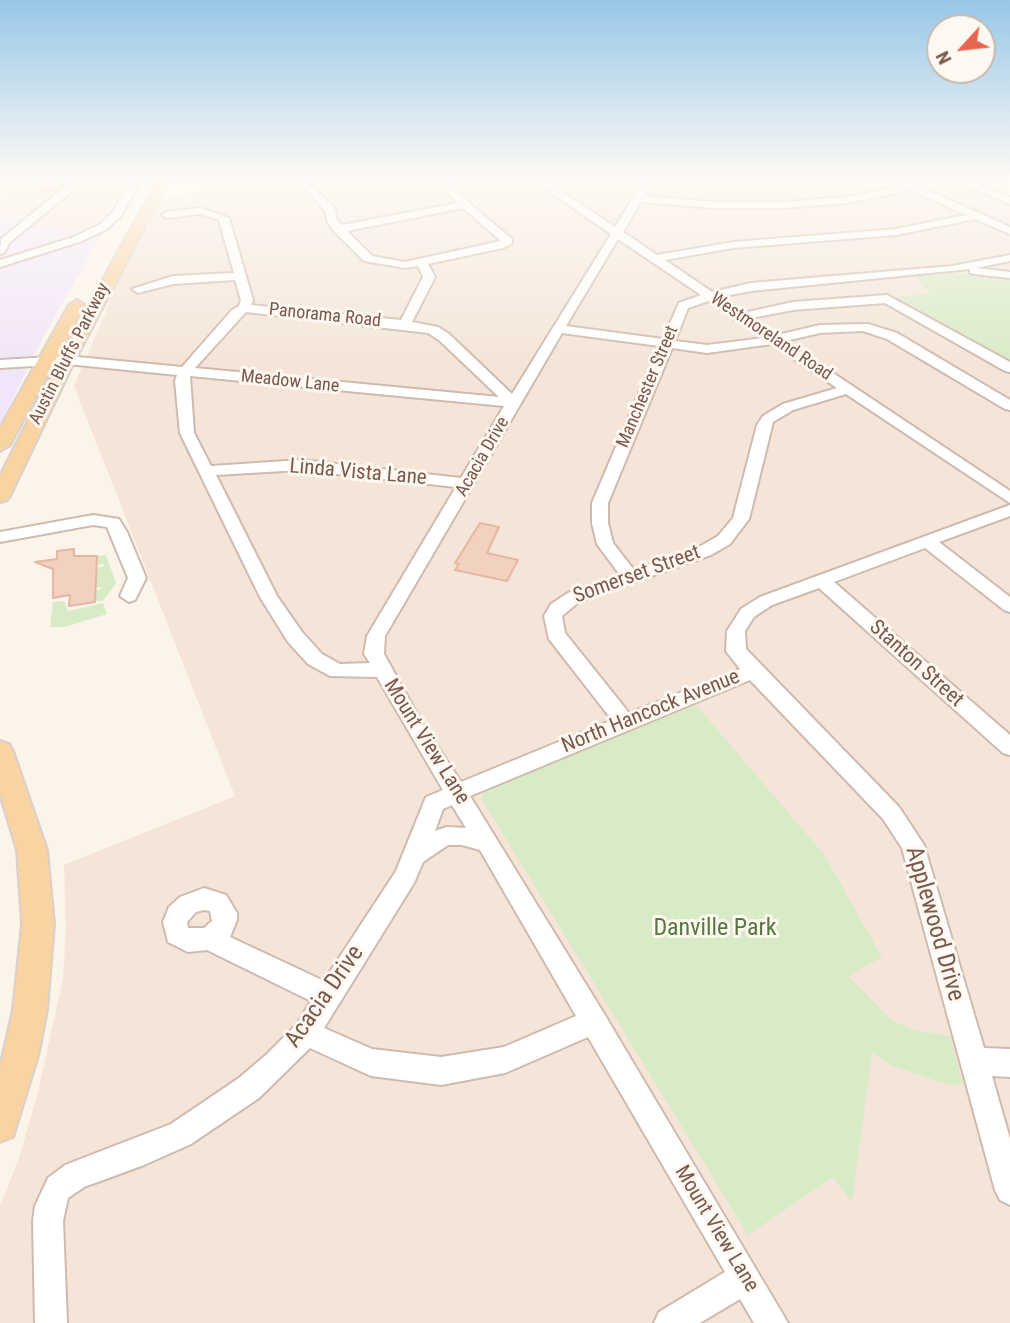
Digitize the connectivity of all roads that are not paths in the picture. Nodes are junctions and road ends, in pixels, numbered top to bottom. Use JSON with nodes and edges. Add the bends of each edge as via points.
{"nodes":[{"id":1,"x":79,"y":239,"type":"edge"},
{"id":2,"x":127,"y":239,"type":"edge"},
{"id":3,"x":230,"y":239,"type":"edge"},
{"id":4,"x":348,"y":239,"type":"edge"},
{"id":5,"x":505,"y":239,"type":"edge"},
{"id":6,"x":614,"y":239,"type":"edge"},
{"id":7,"x":625,"y":239,"type":"edge"},
{"id":8,"x":811,"y":239,"type":"edge"},
{"id":9,"x":608,"y":246,"type":"junction"},
{"id":10,"x":635,"y":246,"type":"junction"},
{"id":11,"x":0,"y":251,"type":"edge"},
{"id":12,"x":14,"y":257,"type":"junction"},
{"id":13,"x":1010,"y":258,"type":"edge"},
{"id":14,"x":654,"y":259,"type":"junction"},
{"id":15,"x":422,"y":262,"type":"junction"},
{"id":16,"x":0,"y":264,"type":"edge"},
{"id":17,"x":953,"y":269,"type":"junction"},
{"id":18,"x":1010,"y":275,"type":"edge"},
{"id":19,"x":241,"y":276,"type":"junction"},
{"id":20,"x":138,"y":289,"type":"dead end"},
{"id":21,"x":85,"y":291,"type":"dead end"},
{"id":22,"x":710,"y":296,"type":"junction"},
{"id":23,"x":244,"y":308,"type":"junction"},
{"id":24,"x":740,"y":317,"type":"junction"},
{"id":25,"x":405,"y":324,"type":"junction"},
{"id":26,"x":559,"y":329,"type":"junction"},
{"id":27,"x":774,"y":339,"type":"junction"},
{"id":28,"x":665,"y":346,"type":"junction"},
{"id":29,"x":0,"y":356,"type":"edge"},
{"id":30,"x":54,"y":359,"type":"junction"},
{"id":31,"x":0,"y":364,"type":"edge"},
{"id":32,"x":1010,"y":369,"type":"edge"},
{"id":33,"x":185,"y":372,"type":"junction"},
{"id":34,"x":848,"y":389,"type":"junction"},
{"id":35,"x":513,"y":403,"type":"junction"},
{"id":36,"x":1010,"y":406,"type":"edge"},
{"id":37,"x":0,"y":445,"type":"edge"},
{"id":38,"x":206,"y":471,"type":"junction"},
{"id":39,"x":468,"y":484,"type":"junction"},
{"id":40,"x":0,"y":496,"type":"edge"},
{"id":41,"x":1010,"y":498,"type":"edge"},
{"id":42,"x":1010,"y":510,"type":"edge"},
{"id":43,"x":0,"y":537,"type":"edge"},
{"id":44,"x":927,"y":541,"type":"junction"},
{"id":45,"x":631,"y":577,"type":"junction"},
{"id":46,"x":821,"y":580,"type":"junction"},
{"id":47,"x":129,"y":596,"type":"dead end"},
{"id":48,"x":1010,"y":606,"type":"edge"},
{"id":49,"x":381,"y":670,"type":"junction"},
{"id":50,"x":754,"y":671,"type":"junction"},
{"id":51,"x":625,"y":723,"type":"junction"},
{"id":52,"x":1010,"y":747,"type":"edge"},
{"id":53,"x":0,"y":751,"type":"edge"},
{"id":54,"x":457,"y":793,"type":"junction"},
{"id":55,"x":488,"y":843,"type":"junction"},
{"id":56,"x":416,"y":855,"type":"junction"},
{"id":57,"x":209,"y":939,"type":"dead end"},
{"id":58,"x":330,"y":997,"type":"junction"},
{"id":59,"x":594,"y":1021,"type":"junction"},
{"id":60,"x":306,"y":1033,"type":"junction"},
{"id":61,"x":972,"y":1061,"type":"junction"},
{"id":62,"x":1010,"y":1063,"type":"edge"},
{"id":63,"x":0,"y":1124,"type":"edge"},
{"id":64,"x":58,"y":1188,"type":"joint"},
{"id":65,"x":1010,"y":1190,"type":"edge"},
{"id":66,"x":745,"y":1278,"type":"junction"},
{"id":67,"x":51,"y":1323,"type":"edge"},
{"id":68,"x":670,"y":1323,"type":"edge"},
{"id":69,"x":772,"y":1323,"type":"edge"}],
"edges":[{"from":1,"to":12,"type":"street"},
{"from":2,"to":30,"type":"main road","name":"Austin Bluffs Parkway"},
{"from":3,"to":19,"type":"street"},
{"from":4,"to":15,"type":"street","via":[[368,259],[405,265]]},
{"from":5,"to":15,"type":"street","via":[[508,241],[499,246]]},
{"from":6,"to":9,"type":"street","name":"Acacia Drive"},
{"from":7,"to":10,"type":"street","name":"Westmoreland Road"},
{"from":8,"to":14,"type":"street","via":[[733,245]]},
{"from":9,"to":10,"type":"street"},
{"from":9,"to":26,"type":"street","name":"Acacia Drive"},
{"from":10,"to":14,"type":"street","name":"Westmoreland Road"},
{"from":11,"to":12,"type":"street"},
{"from":12,"to":16,"type":"street"},
{"from":13,"to":17,"type":"street","name":"Manchester Street"},
{"from":14,"to":22,"type":"street","name":"Westmoreland Road"},
{"from":15,"to":25,"type":"street","via":[[429,277]]},
{"from":17,"to":18,"type":"street"},
{"from":17,"to":22,"type":"street","name":"Manchester Street","via":[[773,284]]},
{"from":19,"to":20,"type":"street","via":[[173,280]]},
{"from":19,"to":23,"type":"street","via":[[247,300]]},
{"from":21,"to":30,"type":"main road","name":"Austin Bluffs Parkway"},
{"from":22,"to":24,"type":"street","name":"Westmoreland Road"},
{"from":22,"to":28,"type":"street","name":"Manchester Street","via":[[683,306]]},
{"from":23,"to":25,"type":"street","name":"Panorama Road"},
{"from":23,"to":33,"type":"street"},
{"from":24,"to":27,"type":"street","name":"Westmoreland Road"},
{"from":24,"to":32,"type":"street","via":[[793,306],[887,299]]},
{"from":25,"to":35,"type":"street","name":"Panorama Road","via":[[438,332]]},
{"from":26,"to":28,"type":"street"},
{"from":26,"to":35,"type":"street","name":"Acacia Drive"},
{"from":27,"to":28,"type":"street","via":[[723,349]]},
{"from":27,"to":34,"type":"street","name":"Westmoreland Road"},
{"from":27,"to":36,"type":"street","via":[[836,327],[874,329]]},
{"from":28,"to":45,"type":"street","name":"Manchester Street","via":[[600,503],[605,544]]},
{"from":29,"to":30,"type":"street","name":"Meadow Lane"},
{"from":30,"to":31,"type":"street","name":"Meadow Lane"},
{"from":30,"to":33,"type":"street","name":"Meadow Lane"},
{"from":30,"to":37,"type":"main road","name":"Austin Bluffs Parkway"},
{"from":30,"to":40,"type":"main road","name":"Austin Bluffs Parkway"},
{"from":33,"to":35,"type":"street","name":"Meadow Lane"},
{"from":33,"to":38,"type":"street","name":"Mount View Lane","via":[[187,433]]},
{"from":34,"to":41,"type":"street","name":"Westmoreland Road"},
{"from":34,"to":45,"type":"street","name":"Somerset Street","via":[[788,407],[768,419],[741,519],[724,540]]},
{"from":35,"to":39,"type":"street","name":"Acacia Drive"},
{"from":38,"to":39,"type":"street","name":"Linda Vista Lane","via":[[301,465]]},
{"from":38,"to":49,"type":"street","name":"Mount View Lane","via":[[269,597],[295,637],[315,659],[337,671]]},
{"from":39,"to":49,"type":"street","name":"Acacia Drive","via":[[376,636],[374,654]]},
{"from":42,"to":44,"type":"street","name":"North Hancock Avenue"},
{"from":43,"to":47,"type":"street","via":[[93,520],[113,523],[137,578]]},
{"from":44,"to":46,"type":"street","name":"North Hancock Avenue"},
{"from":44,"to":48,"type":"street"},
{"from":45,"to":51,"type":"street","name":"Somerset Street","via":[[574,597],[553,616],[556,635]]},
{"from":46,"to":50,"type":"street","name":"North Hancock Avenue","via":[[766,601],[740,621],[736,651]]},
{"from":46,"to":52,"type":"street","name":"Stanton Street"},
{"from":49,"to":54,"type":"street","name":"Mount View Lane"},
{"from":50,"to":51,"type":"street","name":"North Hancock Avenue"},
{"from":50,"to":61,"type":"street","name":"Applewood Drive","via":[[904,829],[920,863]]},
{"from":51,"to":54,"type":"street","name":"North Hancock Avenue"},
{"from":53,"to":63,"type":"main road","via":[[32,850],[38,923],[26,1033]]},
{"from":54,"to":55,"type":"street","name":"Mount View Lane"},
{"from":54,"to":56,"type":"street","name":"Acacia Drive","via":[[435,803]]},
{"from":55,"to":56,"type":"street","via":[[447,836]]},
{"from":55,"to":59,"type":"street","name":"Mount View Lane"},
{"from":56,"to":58,"type":"street","name":"Acacia Drive"},
{"from":57,"to":58,"type":"street"},
{"from":58,"to":60,"type":"street","name":"Acacia Drive"},
{"from":59,"to":60,"type":"street","via":[[505,1060],[440,1071],[371,1062]]},
{"from":59,"to":66,"type":"street","name":"Mount View Lane"},
{"from":60,"to":64,"type":"street","name":"Acacia Drive","via":[[250,1088],[181,1134],[75,1175]]},
{"from":61,"to":62,"type":"street"},
{"from":61,"to":65,"type":"street","name":"Applewood Drive"},
{"from":64,"to":67,"type":"street","via":[[48,1220]]},
{"from":66,"to":68,"type":"street"},
{"from":66,"to":69,"type":"street","name":"Mount View Lane"}]}
